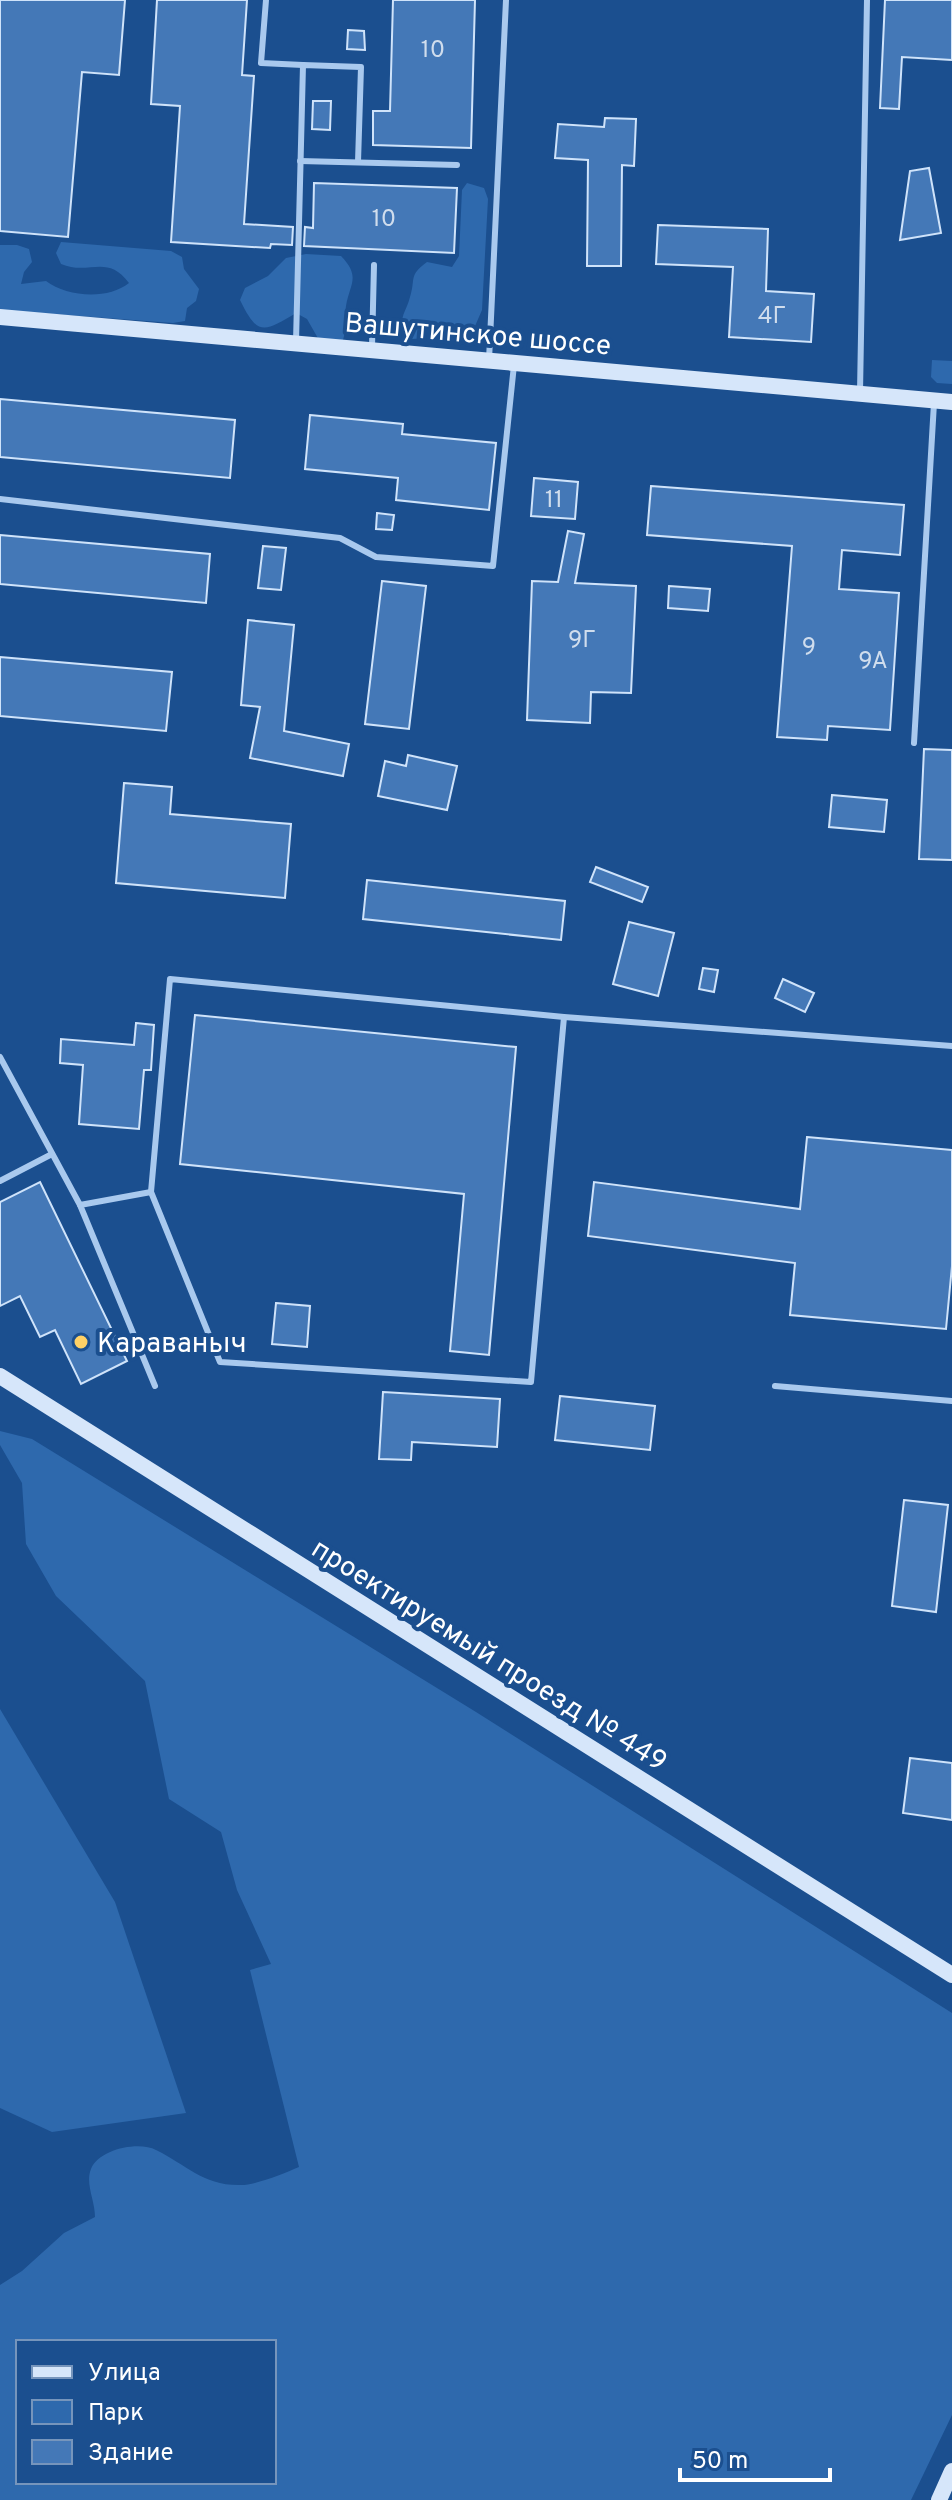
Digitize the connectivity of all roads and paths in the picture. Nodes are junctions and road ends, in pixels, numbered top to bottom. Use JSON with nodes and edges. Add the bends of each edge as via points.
{"nodes":[{"id":1,"x":266,"y":0,"type":"edge"},
{"id":2,"x":506,"y":0,"type":"edge"},
{"id":3,"x":867,"y":0,"type":"edge"},
{"id":4,"x":303,"y":65,"type":"junction"},
{"id":5,"x":300,"y":161,"type":"junction"},
{"id":6,"x":358,"y":162,"type":"junction"},
{"id":7,"x":457,"y":165,"type":"dead end"},
{"id":8,"x":374,"y":265,"type":"dead end"},
{"id":9,"x":0,"y":317,"type":"edge"},
{"id":10,"x":296,"y":345,"type":"junction"},
{"id":11,"x":372,"y":351,"type":"junction"},
{"id":12,"x":489,"y":360,"type":"junction"},
{"id":13,"x":514,"y":361,"type":"junction"},
{"id":14,"x":860,"y":392,"type":"junction"},
{"id":15,"x":934,"y":400,"type":"junction"},
{"id":16,"x":952,"y":402,"type":"edge"},
{"id":17,"x":0,"y":499,"type":"edge"},
{"id":18,"x":914,"y":743,"type":"dead end"},
{"id":19,"x":564,"y":1017,"type":"junction"},
{"id":20,"x":952,"y":1046,"type":"edge"},
{"id":21,"x":0,"y":1057,"type":"edge"},
{"id":22,"x":52,"y":1154,"type":"junction"},
{"id":23,"x":0,"y":1181,"type":"edge"},
{"id":24,"x":151,"y":1192,"type":"junction"},
{"id":25,"x":80,"y":1205,"type":"junction"},
{"id":26,"x":0,"y":1376,"type":"edge"},
{"id":27,"x":155,"y":1386,"type":"dead end"},
{"id":28,"x":775,"y":1386,"type":"dead end"},
{"id":29,"x":952,"y":1401,"type":"edge"},
{"id":30,"x":952,"y":1975,"type":"edge"},
{"id":31,"x":952,"y":2471,"type":"edge"},
{"id":32,"x":939,"y":2500,"type":"edge"}],
"edges":[{"from":1,"to":4,"type":"lane","via":[[261,63]]},
{"from":2,"to":12,"type":"lane"},
{"from":3,"to":14,"type":"lane"},
{"from":4,"to":5,"type":"lane"},
{"from":4,"to":6,"type":"lane","via":[[361,67]]},
{"from":5,"to":6,"type":"lane"},
{"from":5,"to":10,"type":"lane"},
{"from":6,"to":7,"type":"lane"},
{"from":8,"to":11,"type":"lane"},
{"from":9,"to":10,"type":"street","name":"Вашутинское шоссе"},
{"from":10,"to":11,"type":"street","name":"Вашутинское шоссе"},
{"from":11,"to":12,"type":"street","name":"Вашутинское шоссе"},
{"from":12,"to":13,"type":"street","name":"Вашутинское шоссе"},
{"from":13,"to":14,"type":"street","name":"Вашутинское шоссе"},
{"from":13,"to":17,"type":"lane","via":[[493,566],[376,557],[340,538]]},
{"from":14,"to":15,"type":"street","name":"Вашутинское шоссе"},
{"from":15,"to":16,"type":"street","name":"Вашутинское шоссе"},
{"from":15,"to":18,"type":"lane"},
{"from":19,"to":20,"type":"lane"},
{"from":19,"to":24,"type":"lane","via":[[170,979]]},
{"from":19,"to":24,"type":"lane","via":[[531,1382],[220,1362]]},
{"from":21,"to":22,"type":"lane"},
{"from":22,"to":23,"type":"lane"},
{"from":22,"to":25,"type":"lane"},
{"from":24,"to":25,"type":"lane"},
{"from":25,"to":27,"type":"lane"},
{"from":26,"to":30,"type":"street","name":"проектируемый проезд № 449"},
{"from":28,"to":29,"type":"lane"},
{"from":31,"to":32,"type":"street"}]}
